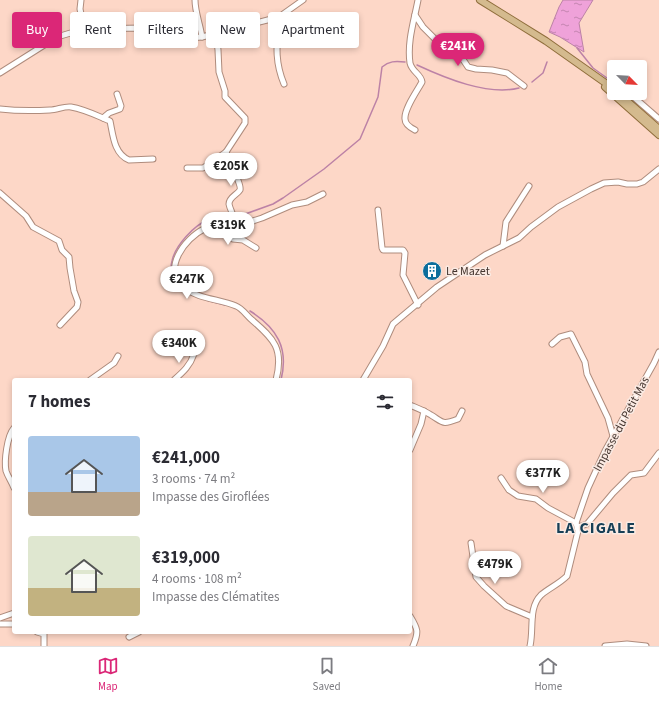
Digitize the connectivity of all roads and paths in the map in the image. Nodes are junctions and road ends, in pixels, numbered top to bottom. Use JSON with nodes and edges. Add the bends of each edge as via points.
{"nodes":[{"id":1,"x":80,"y":0,"type":"edge"},
{"id":2,"x":195,"y":0,"type":"edge"},
{"id":3,"x":303,"y":0,"type":"edge"},
{"id":4,"x":418,"y":0,"type":"edge"},
{"id":5,"x":480,"y":0,"type":"edge"},
{"id":6,"x":81,"y":12,"type":"edge"},
{"id":7,"x":287,"y":12,"type":"edge"},
{"id":8,"x":415,"y":15,"type":"junction"},
{"id":9,"x":126,"y":28,"type":"edge"},
{"id":10,"x":70,"y":33,"type":"edge"},
{"id":11,"x":206,"y":36,"type":"edge"},
{"id":12,"x":202,"y":37,"type":"junction"},
{"id":13,"x":218,"y":48,"type":"edge"},
{"id":14,"x":277,"y":48,"type":"edge"},
{"id":15,"x":0,"y":73,"type":"edge"},
{"id":16,"x":592,"y":74,"type":"junction"},
{"id":17,"x":284,"y":84,"type":"dead end"},
{"id":18,"x":607,"y":85,"type":"edge"},
{"id":19,"x":524,"y":86,"type":"dead end"},
{"id":20,"x":117,"y":94,"type":"dead end"},
{"id":21,"x":626,"y":100,"type":"edge"},
{"id":22,"x":637,"y":100,"type":"edge"},
{"id":23,"x":0,"y":109,"type":"edge"},
{"id":24,"x":103,"y":118,"type":"junction"},
{"id":25,"x":659,"y":119,"type":"edge"},
{"id":26,"x":659,"y":129,"type":"edge"},
{"id":27,"x":415,"y":130,"type":"dead end"},
{"id":28,"x":659,"y":135,"type":"edge"},
{"id":29,"x":226,"y":152,"type":"junction"},
{"id":30,"x":153,"y":159,"type":"dead end"},
{"id":31,"x":187,"y":168,"type":"dead end"},
{"id":32,"x":659,"y":169,"type":"edge"},
{"id":33,"x":530,"y":186,"type":"dead end"},
{"id":34,"x":0,"y":194,"type":"edge"},
{"id":35,"x":323,"y":194,"type":"dead end"},
{"id":36,"x":378,"y":210,"type":"dead end"},
{"id":37,"x":233,"y":217,"type":"junction"},
{"id":38,"x":225,"y":221,"type":"junction"},
{"id":39,"x":503,"y":246,"type":"junction"},
{"id":40,"x":256,"y":248,"type":"dead end"},
{"id":41,"x":418,"y":304,"type":"junction"},
{"id":42,"x":60,"y":325,"type":"dead end"},
{"id":43,"x":552,"y":344,"type":"dead end"},
{"id":44,"x":659,"y":352,"type":"edge"},
{"id":45,"x":194,"y":354,"type":"dead end"},
{"id":46,"x":118,"y":356,"type":"dead end"},
{"id":47,"x":93,"y":378,"type":"edge"},
{"id":48,"x":176,"y":378,"type":"edge"},
{"id":49,"x":277,"y":378,"type":"edge"},
{"id":50,"x":364,"y":378,"type":"edge"},
{"id":51,"x":412,"y":406,"type":"edge"},
{"id":52,"x":424,"y":411,"type":"junction"},
{"id":53,"x":462,"y":411,"type":"dead end"},
{"id":54,"x":12,"y":432,"type":"edge"},
{"id":55,"x":613,"y":436,"type":"junction"},
{"id":56,"x":412,"y":445,"type":"edge"},
{"id":57,"x":659,"y":453,"type":"edge"},
{"id":58,"x":501,"y":478,"type":"dead end"},
{"id":59,"x":12,"y":483,"type":"edge"},
{"id":60,"x":577,"y":525,"type":"junction"},
{"id":61,"x":471,"y":543,"type":"dead end"},
{"id":62,"x":12,"y":613,"type":"edge"},
{"id":63,"x":7,"y":616,"type":"junction"},
{"id":64,"x":0,"y":618,"type":"edge"},
{"id":65,"x":532,"y":618,"type":"junction"},
{"id":66,"x":412,"y":619,"type":"edge"},
{"id":67,"x":12,"y":623,"type":"edge"},
{"id":68,"x":0,"y":624,"type":"edge"},
{"id":69,"x":44,"y":634,"type":"edge"},
{"id":70,"x":135,"y":634,"type":"edge"},
{"id":71,"x":129,"y":637,"type":"dead end"},
{"id":72,"x":44,"y":646,"type":"edge"},
{"id":73,"x":413,"y":646,"type":"edge"},
{"id":74,"x":530,"y":646,"type":"edge"},
{"id":75,"x":605,"y":646,"type":"edge"},
{"id":76,"x":646,"y":646,"type":"edge"}],
"edges":[{"from":1,"to":6,"type":"street"},
{"from":2,"to":12,"type":"street"},
{"from":3,"to":7,"type":"street"},
{"from":4,"to":8,"type":"street"},
{"from":5,"to":16,"type":"main road"},
{"from":8,"to":19,"type":"street","via":[[436,40],[458,52],[468,67],[507,74]]},
{"from":8,"to":27,"type":"street","via":[[410,42],[410,63],[422,82],[408,107],[405,119]]},
{"from":9,"to":12,"type":"street","via":[[143,28],[171,37]]},
{"from":10,"to":15,"type":"street","via":[[57,37]]},
{"from":11,"to":12,"type":"street"},
{"from":13,"to":29,"type":"street","via":[[224,97],[245,118],[246,123]]},
{"from":14,"to":17,"type":"street","via":[[279,72]]},
{"from":16,"to":18,"type":"main road"},
{"from":16,"to":28,"type":"main road"},
{"from":20,"to":24,"type":"street","via":[[122,106]]},
{"from":21,"to":26,"type":"main road"},
{"from":22,"to":25,"type":"street"},
{"from":23,"to":24,"type":"street","via":[[15,111],[71,107]]},
{"from":24,"to":30,"type":"street","via":[[110,121],[115,144],[125,159]]},
{"from":29,"to":31,"type":"street","via":[[203,168]]},
{"from":29,"to":37,"type":"street","via":[[240,186],[230,199]]},
{"from":32,"to":39,"type":"street","via":[[637,184],[604,183],[591,189],[558,207],[519,238]]},
{"from":33,"to":39,"type":"street","via":[[506,222]]},
{"from":34,"to":42,"type":"street","via":[[26,216],[33,227],[59,240],[61,251],[69,257],[78,302],[77,307]]},
{"from":35,"to":37,"type":"street","via":[[244,224]]},
{"from":36,"to":41,"type":"street","via":[[382,248],[403,250],[405,253],[403,275]]},
{"from":37,"to":38,"type":"street"},
{"from":38,"to":40,"type":"street","via":[[233,239],[243,240]]},
{"from":38,"to":49,"type":"street","via":[[203,229],[184,245],[177,258],[176,275],[183,287],[197,295],[238,306],[273,341],[278,355]]},
{"from":39,"to":41,"type":"street","via":[[485,255]]},
{"from":41,"to":50,"type":"street","via":[[393,324]]},
{"from":43,"to":55,"type":"street","via":[[560,337],[571,334],[576,341]]},
{"from":44,"to":55,"type":"street","name":"Impasse du Petit Mas"},
{"from":45,"to":48,"type":"street","via":[[187,368]]},
{"from":46,"to":47,"type":"street","via":[[114,363]]},
{"from":51,"to":52,"type":"street"},
{"from":52,"to":53,"type":"street","via":[[438,421],[445,422],[458,419]]},
{"from":52,"to":56,"type":"street"},
{"from":54,"to":59,"type":"street","via":[[7,449],[7,472]]},
{"from":55,"to":60,"type":"street","name":"Impasse du Petit Mas","via":[[588,488]]},
{"from":57,"to":60,"type":"street","via":[[644,473],[631,475],[587,524]]},
{"from":58,"to":60,"type":"street","via":[[509,490],[518,496],[536,499]]},
{"from":60,"to":65,"type":"street","name":"Impasse du Petit Mas","via":[[578,531],[567,576],[541,595]]},
{"from":61,"to":65,"type":"street","via":[[476,577],[506,606]]},
{"from":62,"to":63,"type":"street"},
{"from":63,"to":64,"type":"street"},
{"from":63,"to":67,"type":"street"},
{"from":64,"to":67,"type":"street"},
{"from":65,"to":74,"type":"street","name":"Impasse du Petit Mas"},
{"from":66,"to":73,"type":"street","via":[[418,630]]},
{"from":67,"to":68,"type":"street"},
{"from":69,"to":72,"type":"street"},
{"from":70,"to":71,"type":"street"},
{"from":75,"to":76,"type":"street"}]}
